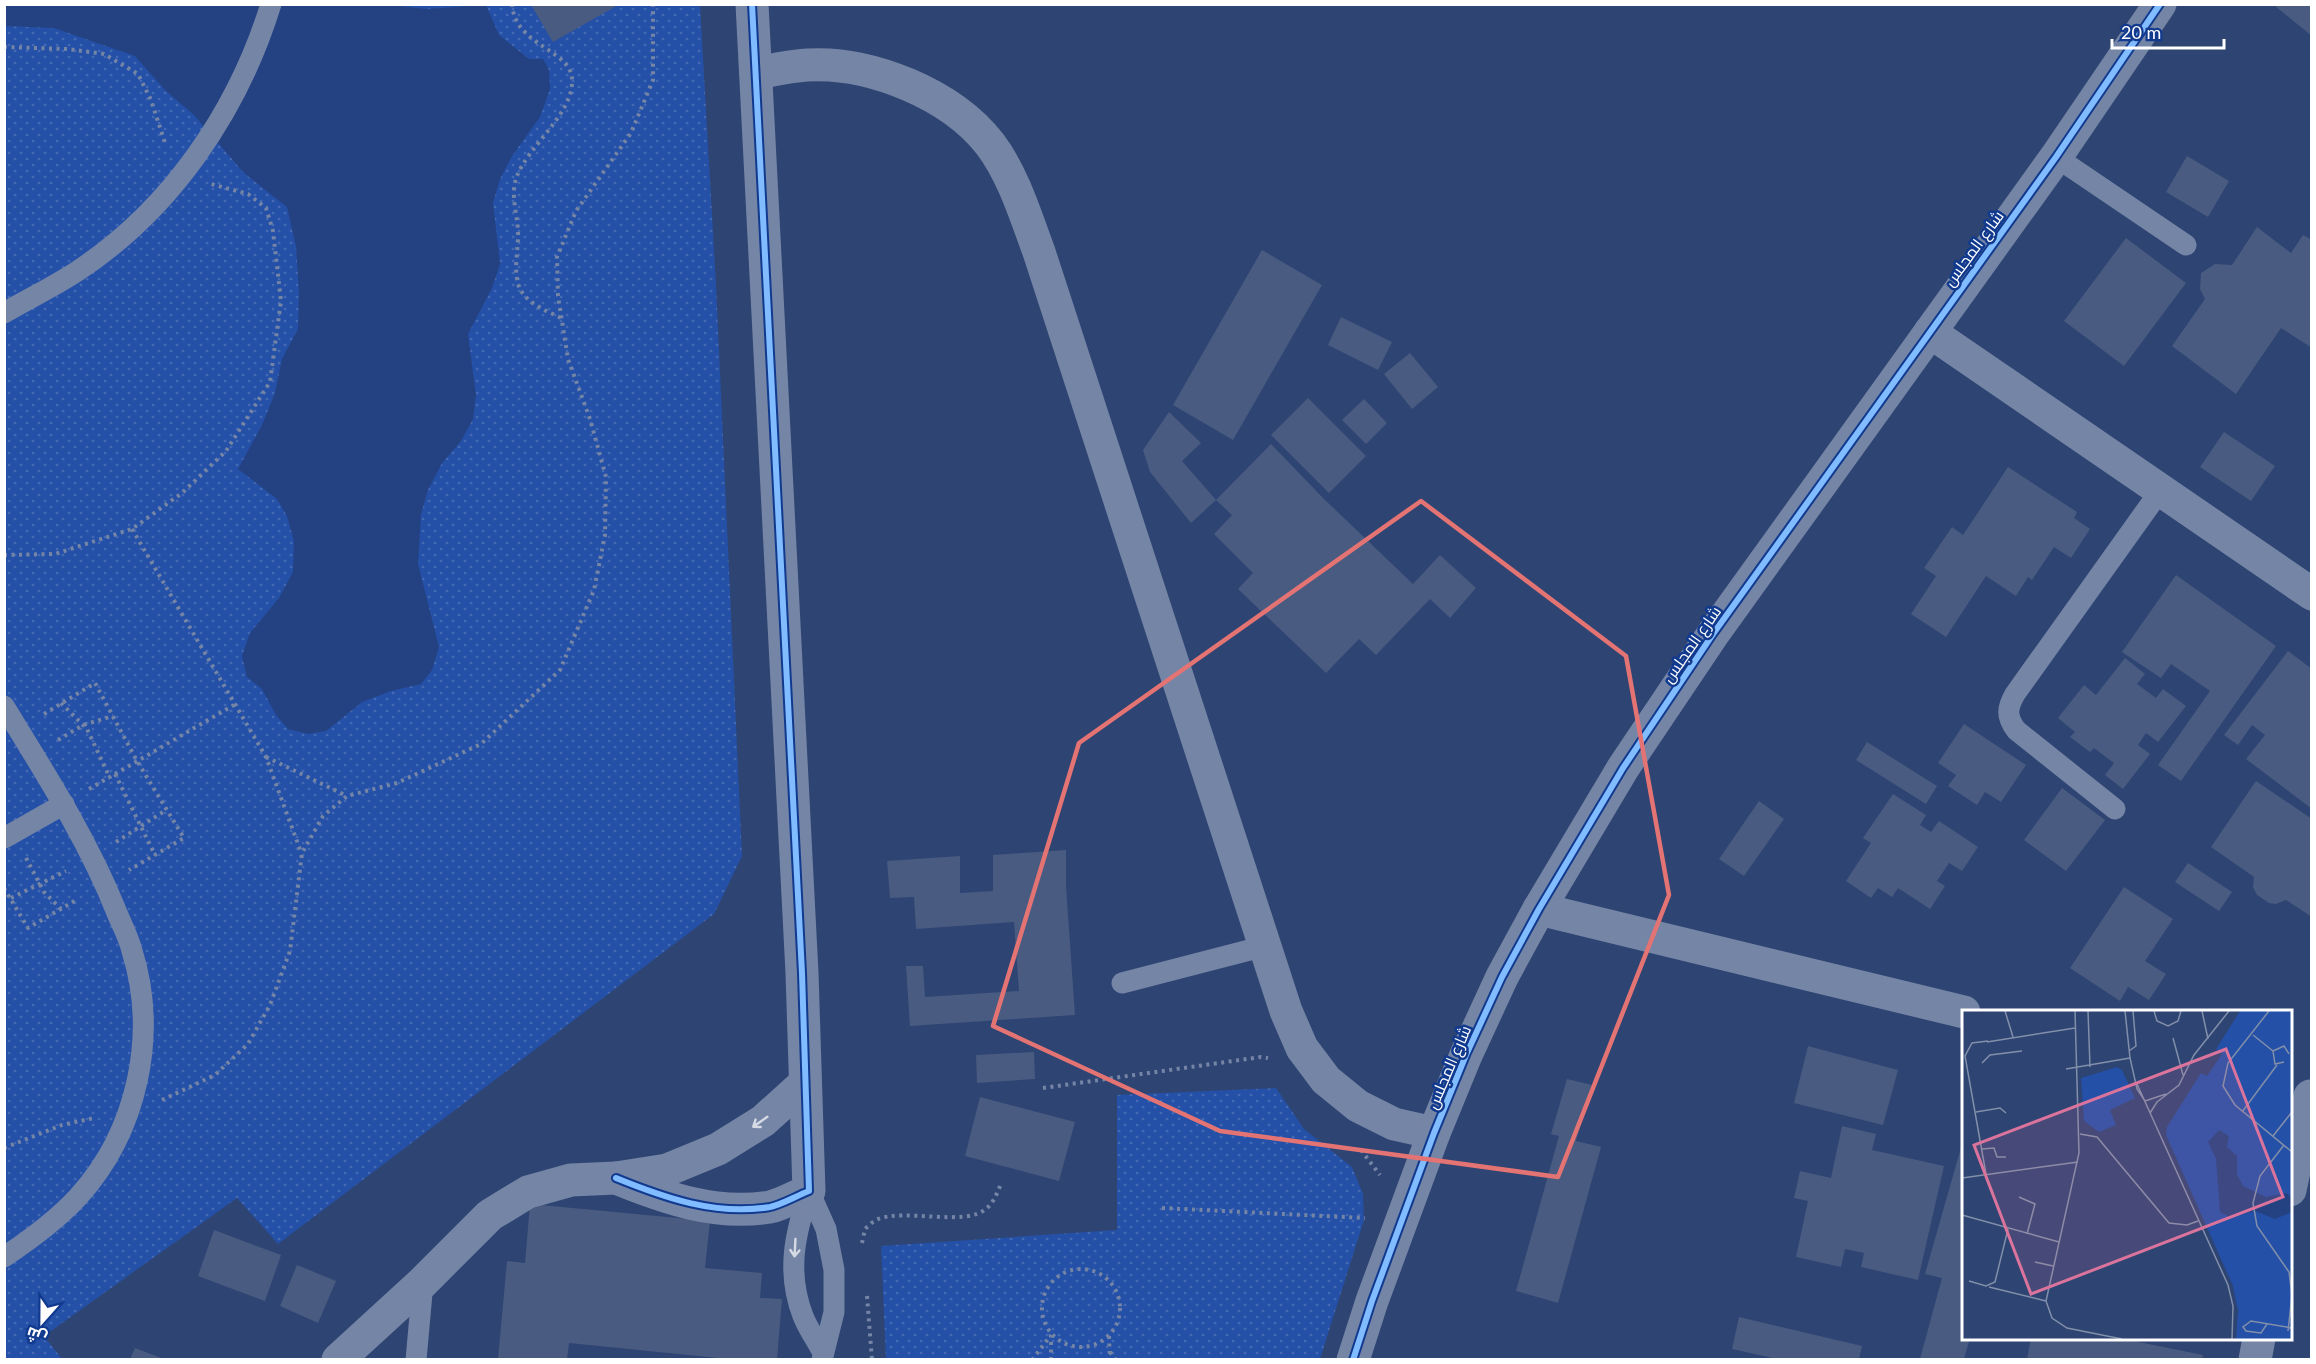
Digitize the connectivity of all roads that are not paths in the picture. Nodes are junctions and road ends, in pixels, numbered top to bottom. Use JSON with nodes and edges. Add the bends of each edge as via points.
{"nodes":[{"id":1,"x":271,"y":4,"type":"edge"},
{"id":2,"x":752,"y":4,"type":"edge"},
{"id":3,"x":2160,"y":4,"type":"edge"},
{"id":4,"x":757,"y":73,"type":"junction"},
{"id":5,"x":2055,"y":156,"type":"junction"},
{"id":6,"x":2186,"y":245,"type":"dead end"},
{"id":7,"x":4,"y":313,"type":"edge"},
{"id":8,"x":1930,"y":332,"type":"junction"},
{"id":9,"x":2160,"y":491,"type":"junction"},
{"id":10,"x":2308,"y":584,"type":"edge"},
{"id":11,"x":4,"y":706,"type":"edge"},
{"id":12,"x":64,"y":804,"type":"junction"},
{"id":13,"x":2115,"y":809,"type":"dead end"},
{"id":14,"x":9,"y":836,"type":"edge"},
{"id":15,"x":1539,"y":909,"type":"junction"},
{"id":16,"x":1265,"y":946,"type":"junction"},
{"id":17,"x":1122,"y":984,"type":"dead end"},
{"id":18,"x":1962,"y":1012,"type":"edge"},
{"id":19,"x":804,"y":1084,"type":"junction"},
{"id":20,"x":2304,"y":1095,"type":"edge"},
{"id":21,"x":1434,"y":1133,"type":"junction"},
{"id":22,"x":2292,"y":1176,"type":"edge"},
{"id":23,"x":616,"y":1178,"type":"junction"},
{"id":24,"x":808,"y":1191,"type":"junction"},
{"id":25,"x":4,"y":1257,"type":"edge"},
{"id":26,"x":423,"y":1282,"type":"junction"},
{"id":27,"x":2259,"y":1340,"type":"edge"},
{"id":28,"x":823,"y":1356,"type":"edge"},
{"id":29,"x":338,"y":1359,"type":"edge"},
{"id":30,"x":416,"y":1359,"type":"edge"},
{"id":31,"x":1353,"y":1359,"type":"edge"},
{"id":32,"x":2255,"y":1359,"type":"edge"}],
"edges":[{"from":1,"to":7,"type":"lane","via":[[259,42],[226,112],[185,172],[122,237],[76,272]]},
{"from":2,"to":4,"type":"street"},
{"from":3,"to":5,"type":"street","name":"شارع المجلس"},
{"from":4,"to":16,"type":"street","via":[[807,65],[858,69],[906,84],[951,106],[990,144],[1018,195],[1039,252]]},
{"from":4,"to":19,"type":"street"},
{"from":5,"to":6,"type":"lane"},
{"from":5,"to":8,"type":"street","name":"شارع المجلس"},
{"from":8,"to":9,"type":"street"},
{"from":8,"to":15,"type":"street","name":"شارع المجلس","via":[[1700,653],[1623,768]]},
{"from":9,"to":10,"type":"street"},
{"from":9,"to":13,"type":"lane","via":[[2008,706],[2009,720],[2016,730]]},
{"from":11,"to":12,"type":"lane"},
{"from":12,"to":14,"type":"lane"},
{"from":12,"to":25,"type":"lane","via":[[105,884],[132,950],[142,997],[144,1035],[129,1111],[110,1149],[79,1196]]},
{"from":15,"to":18,"type":"street"},
{"from":15,"to":21,"type":"street","name":"شارع المجلس","via":[[1502,977]]},
{"from":16,"to":17,"type":"lane"},
{"from":16,"to":21,"type":"street","via":[[1302,1048],[1326,1080],[1358,1106],[1394,1124]]},
{"from":19,"to":23,"type":"street","one_way":true,"via":[[763,1121],[718,1149],[667,1170]]},
{"from":19,"to":24,"type":"street"},
{"from":20,"to":22,"type":"street"},
{"from":21,"to":31,"type":"street","name":"شارع المجلس"},
{"from":23,"to":24,"type":"street","via":[[690,1204],[728,1210],[771,1206]]},
{"from":23,"to":26,"type":"street","via":[[571,1180],[528,1192],[490,1215]]},
{"from":24,"to":28,"type":"lane","via":[[826,1229],[834,1270],[834,1312]]},
{"from":24,"to":28,"type":"lane","one_way":true,"via":[[796,1231],[793,1274],[803,1315]]},
{"from":26,"to":29,"type":"street"},
{"from":26,"to":30,"type":"lane"},
{"from":27,"to":32,"type":"street"}]}
